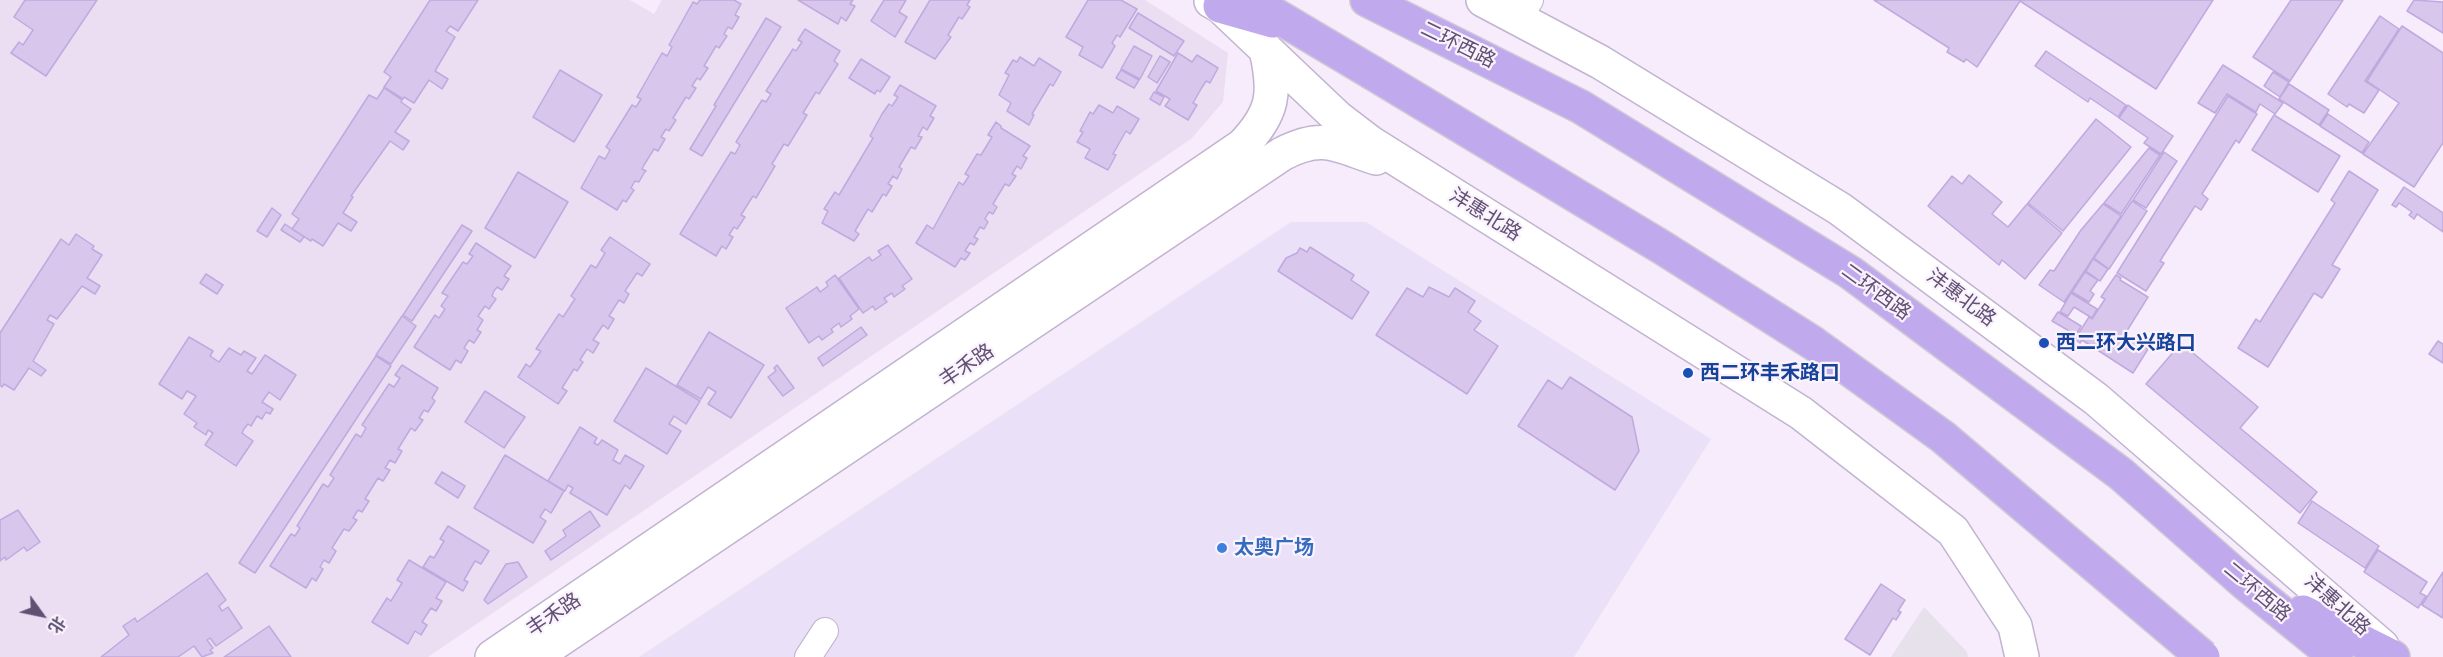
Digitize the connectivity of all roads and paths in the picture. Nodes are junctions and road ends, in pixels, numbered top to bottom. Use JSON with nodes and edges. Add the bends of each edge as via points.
{"nodes":[{"id":1,"x":1367,"y":0,"type":"edge"},
{"id":2,"x":1483,"y":0,"type":"edge"},
{"id":3,"x":1226,"y":2,"type":"edge"},
{"id":4,"x":1524,"y":9,"type":"edge"},
{"id":5,"x":1266,"y":50,"type":"junction"},
{"id":6,"x":1416,"y":171,"type":"junction"},
{"id":7,"x":2121,"y":474,"type":"junction"},
{"id":8,"x":825,"y":631,"type":"dead end"},
{"id":9,"x":492,"y":657,"type":"edge"},
{"id":10,"x":534,"y":657,"type":"edge"},
{"id":11,"x":808,"y":657,"type":"edge"},
{"id":12,"x":2022,"y":657,"type":"edge"},
{"id":13,"x":2203,"y":657,"type":"edge"},
{"id":14,"x":2336,"y":657,"type":"edge"},
{"id":15,"x":2394,"y":657,"type":"edge"}],
"edges":[{"from":1,"to":7,"type":"highway","name":"二环西路","via":[[1581,107],[1851,273]]},
{"from":2,"to":4,"type":"main road","name":"沣惠北路"},
{"from":3,"to":5,"type":"main road","name":"沣惠北路"},
{"from":3,"to":13,"type":"highway","bridge":true,"via":[[1290,26],[1371,72],[1813,343],[1943,437]]},
{"from":4,"to":15,"type":"main road","name":"沣惠北路","via":[[1600,62],[1840,209],[2096,399]]},
{"from":5,"to":6,"type":"main road","name":"沣惠北路","via":[[1337,117]]},
{"from":5,"to":9,"type":"main road","name":"丰禾路","via":[[1272,100],[1262,123],[1242,146]]},
{"from":6,"to":10,"type":"main road","name":"丰禾路","via":[[1331,142],[1301,144],[1282,154]]},
{"from":6,"to":12,"type":"main road","name":"沣惠北路","via":[[1801,413],[1953,531],[2015,626]]},
{"from":7,"to":14,"type":"highway","name":"二环西路"},
{"from":7,"to":15,"type":"highway","via":[[2287,603]]},
{"from":8,"to":11,"type":"street"}]}
